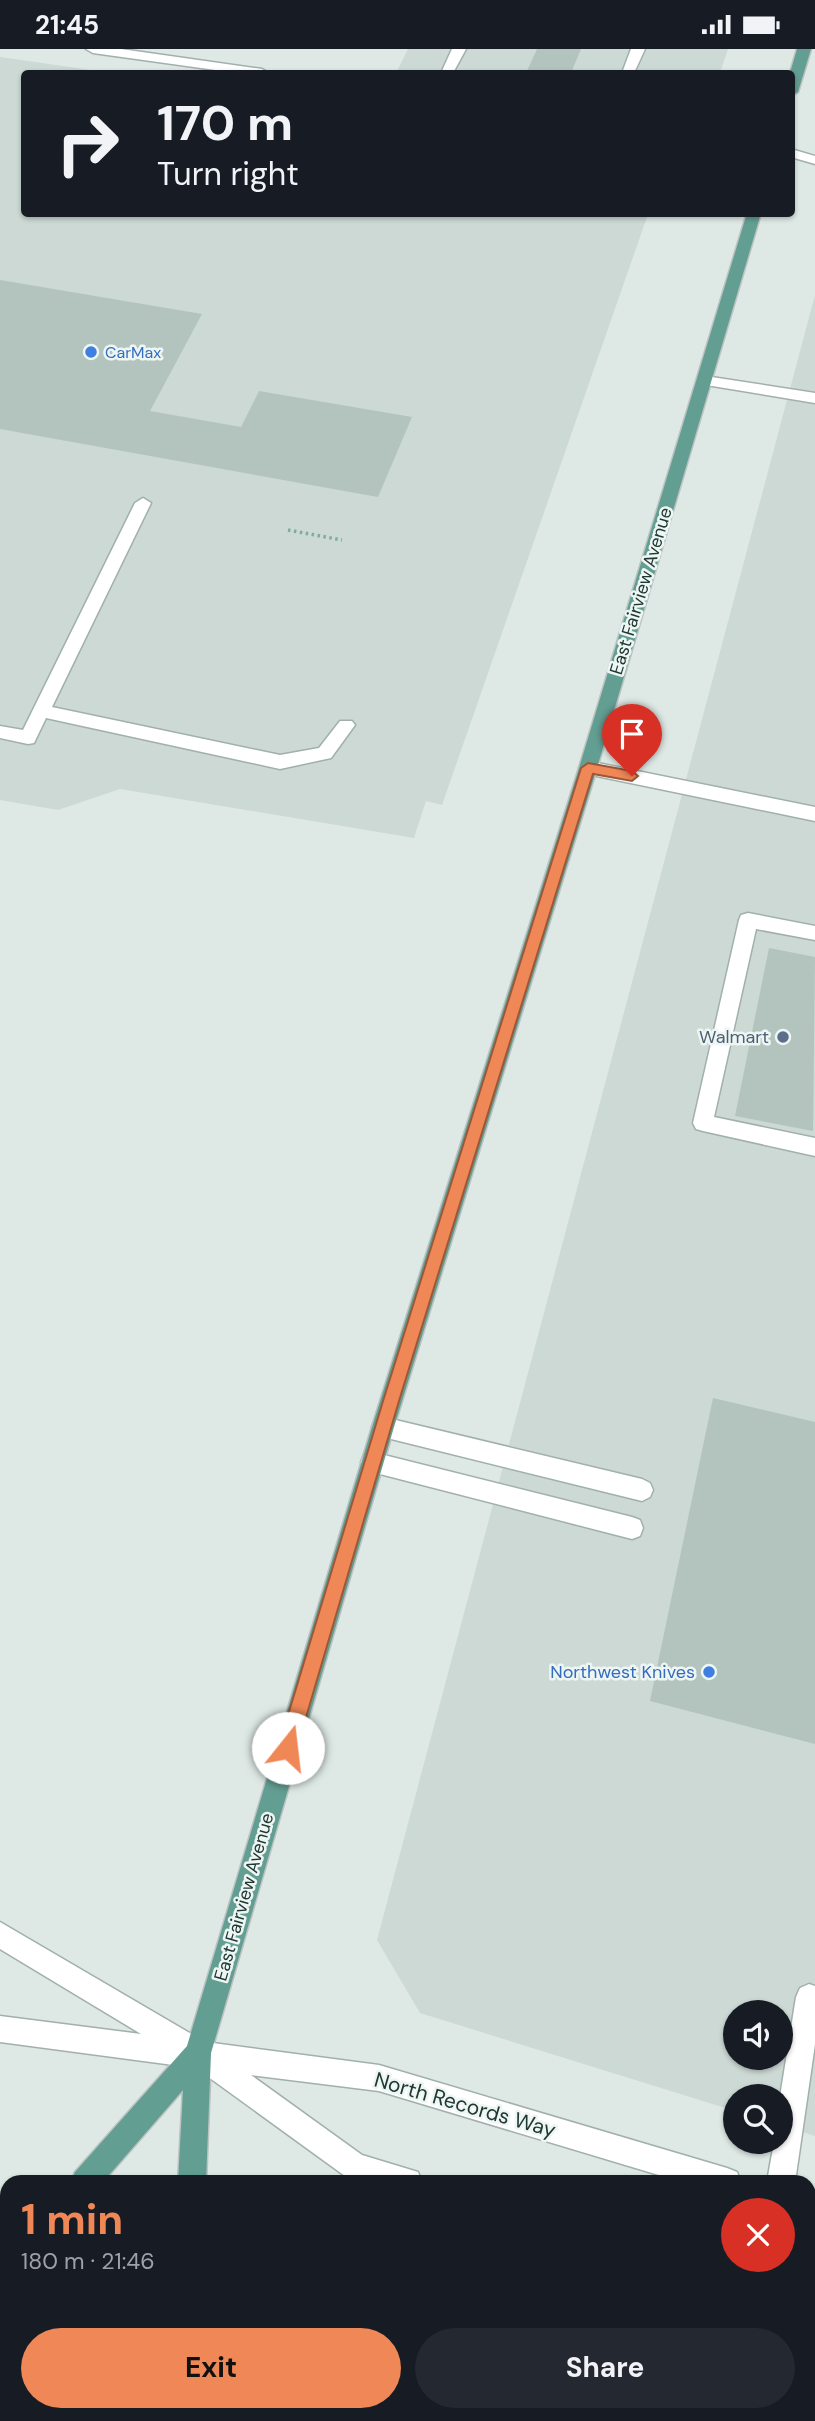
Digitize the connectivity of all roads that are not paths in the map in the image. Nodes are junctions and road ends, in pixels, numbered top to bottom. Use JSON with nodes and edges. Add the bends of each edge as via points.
{"nodes":[{"id":1,"x":93,"y":49,"type":"edge"},
{"id":2,"x":459,"y":49,"type":"edge"},
{"id":3,"x":638,"y":49,"type":"edge"},
{"id":4,"x":804,"y":49,"type":"edge"},
{"id":5,"x":240,"y":70,"type":"edge"},
{"id":6,"x":448,"y":70,"type":"edge"},
{"id":7,"x":629,"y":70,"type":"edge"},
{"id":8,"x":795,"y":79,"type":"edge"},
{"id":9,"x":795,"y":154,"type":"edge"},
{"id":10,"x":815,"y":160,"type":"edge"},
{"id":11,"x":753,"y":217,"type":"edge"},
{"id":12,"x":705,"y":381,"type":"junction"},
{"id":13,"x":815,"y":398,"type":"edge"},
{"id":14,"x":144,"y":503,"type":"dead end"},
{"id":15,"x":41,"y":711,"type":"junction"},
{"id":16,"x":346,"y":725,"type":"dead end"},
{"id":17,"x":0,"y":732,"type":"edge"},
{"id":18,"x":588,"y":768,"type":"junction"},
{"id":19,"x":815,"y":813,"type":"edge"},
{"id":20,"x":815,"y":933,"type":"edge"},
{"id":21,"x":815,"y":1147,"type":"edge"},
{"id":22,"x":383,"y":1427,"type":"junction"},
{"id":23,"x":372,"y":1462,"type":"junction"},
{"id":24,"x":642,"y":1490,"type":"dead end"},
{"id":25,"x":632,"y":1528,"type":"dead end"},
{"id":26,"x":0,"y":1935,"type":"edge"},
{"id":27,"x":809,"y":1997,"type":"dead end"},
{"id":28,"x":0,"y":2029,"type":"edge"},
{"id":29,"x":198,"y":2053,"type":"junction"},
{"id":30,"x":91,"y":2175,"type":"edge"},
{"id":31,"x":192,"y":2175,"type":"edge"},
{"id":32,"x":385,"y":2175,"type":"edge"},
{"id":33,"x":704,"y":2175,"type":"edge"},
{"id":34,"x":782,"y":2175,"type":"edge"}],
"edges":[{"from":1,"to":5,"type":"street"},
{"from":2,"to":6,"type":"street"},
{"from":3,"to":7,"type":"street"},
{"from":4,"to":8,"type":"main road"},
{"from":9,"to":10,"type":"street"},
{"from":11,"to":12,"type":"main road","name":"East Fairview Avenue"},
{"from":12,"to":13,"type":"street"},
{"from":12,"to":18,"type":"main road","name":"East Fairview Avenue"},
{"from":14,"to":15,"type":"street"},
{"from":15,"to":16,"type":"street","via":[[280,762],[325,753]]},
{"from":15,"to":17,"type":"street","via":[[28,738]]},
{"from":18,"to":19,"type":"street"},
{"from":18,"to":22,"type":"main road","name":"East Fairview Avenue"},
{"from":20,"to":21,"type":"street","via":[[748,920],[703,1123]]},
{"from":22,"to":23,"type":"main road","name":"East Fairview Avenue"},
{"from":22,"to":24,"type":"street"},
{"from":23,"to":25,"type":"street"},
{"from":23,"to":29,"type":"main road","name":"East Fairview Avenue"},
{"from":26,"to":29,"type":"street","name":"North Records Way"},
{"from":27,"to":34,"type":"street"},
{"from":28,"to":29,"type":"street","name":"North Records Way"},
{"from":29,"to":30,"type":"main road","name":"East Fairview Avenue"},
{"from":29,"to":31,"type":"main road","name":"East Fairview Avenue"},
{"from":29,"to":32,"type":"street","name":"North Records Way","via":[[355,2166]]},
{"from":29,"to":33,"type":"street","name":"North Records Way","via":[[379,2078]]}]}
